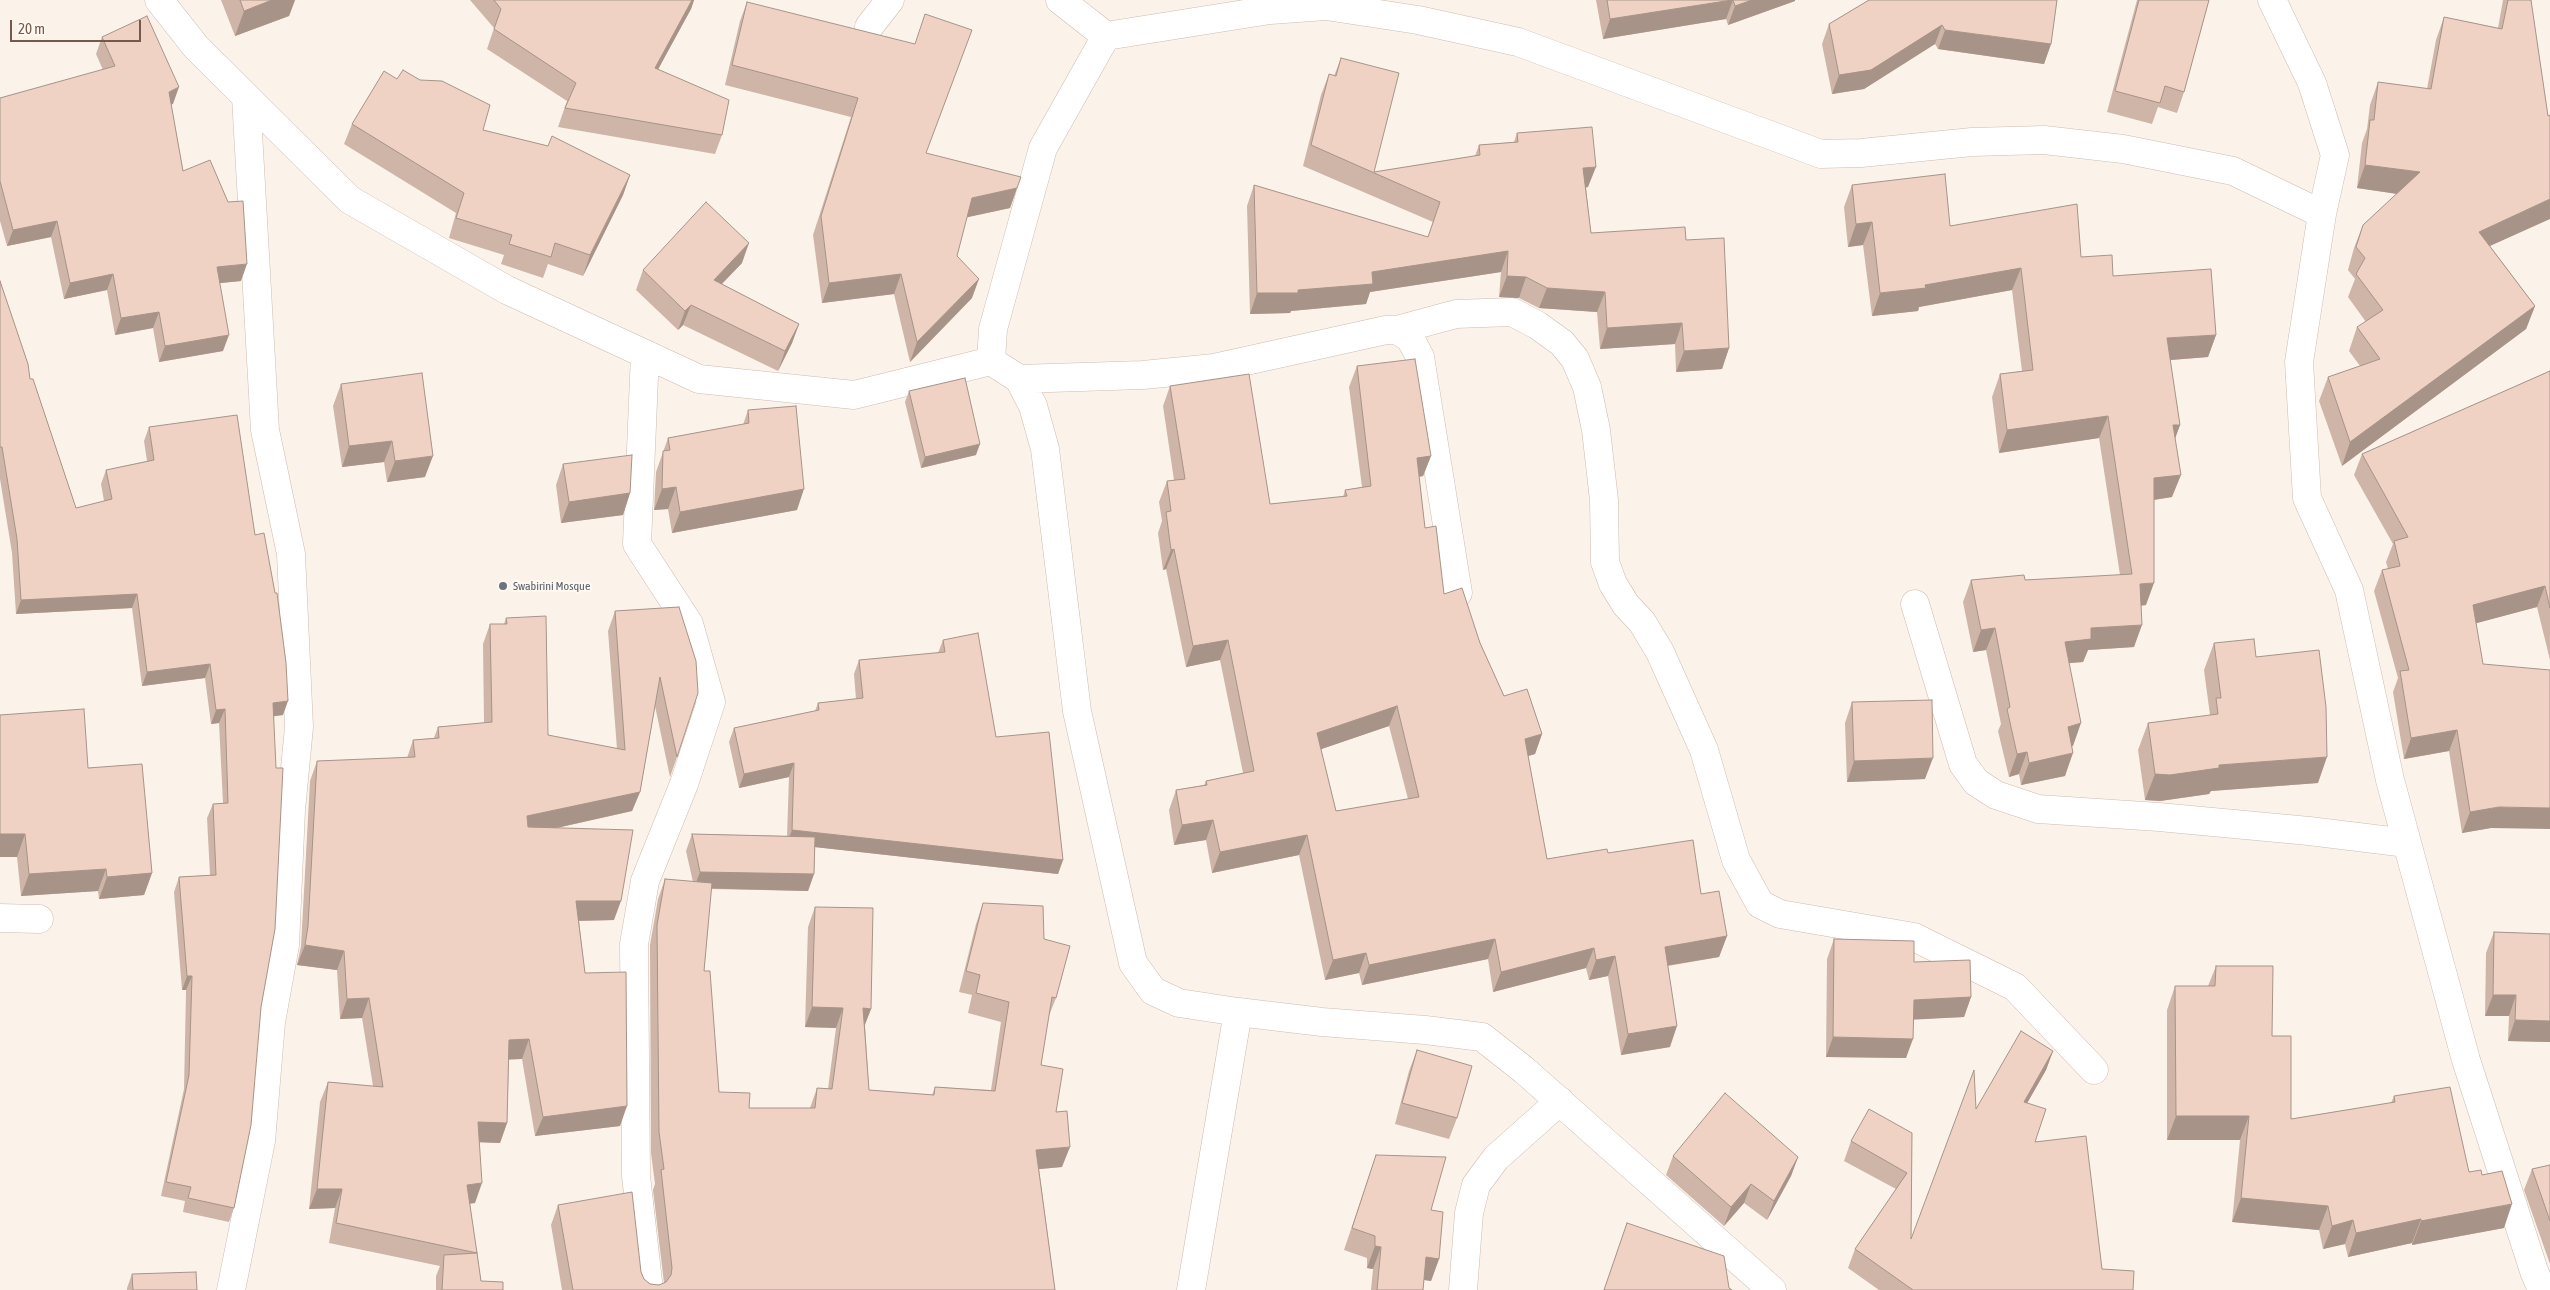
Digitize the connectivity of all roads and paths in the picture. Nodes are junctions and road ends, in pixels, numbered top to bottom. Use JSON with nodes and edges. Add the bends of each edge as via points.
{"nodes":[{"id":1,"x":159,"y":0,"type":"edge"},
{"id":2,"x":890,"y":0,"type":"edge"},
{"id":3,"x":1060,"y":0,"type":"edge"},
{"id":4,"x":2272,"y":0,"type":"edge"},
{"id":5,"x":869,"y":27,"type":"dead end"},
{"id":6,"x":1106,"y":36,"type":"junction"},
{"id":7,"x":246,"y":97,"type":"junction"},
{"id":8,"x":2322,"y":214,"type":"junction"},
{"id":9,"x":1397,"y":330,"type":"junction"},
{"id":10,"x":645,"y":354,"type":"junction"},
{"id":11,"x":991,"y":361,"type":"junction"},
{"id":12,"x":1019,"y":379,"type":"junction"},
{"id":13,"x":1458,"y":593,"type":"edge"},
{"id":14,"x":1915,"y":604,"type":"dead end"},
{"id":15,"x":2407,"y":843,"type":"junction"},
{"id":16,"x":0,"y":918,"type":"edge"},
{"id":17,"x":39,"y":919,"type":"dead end"},
{"id":18,"x":1238,"y":1012,"type":"junction"},
{"id":19,"x":2094,"y":1070,"type":"dead end"},
{"id":20,"x":1560,"y":1101,"type":"junction"},
{"id":21,"x":231,"y":1290,"type":"edge"},
{"id":22,"x":649,"y":1290,"type":"edge"},
{"id":23,"x":1191,"y":1290,"type":"edge"},
{"id":24,"x":1463,"y":1290,"type":"edge"},
{"id":25,"x":1772,"y":1290,"type":"edge"},
{"id":26,"x":2542,"y":1290,"type":"edge"}],
"edges":[{"from":1,"to":7,"type":"street","via":[[196,47]]},
{"from":2,"to":5,"type":"street"},
{"from":3,"to":6,"type":"street"},
{"from":4,"to":8,"type":"street","via":[[2312,83],[2335,155]]},
{"from":6,"to":8,"type":"street","via":[[1270,10],[1326,6],[1418,20],[1518,42],[1821,154],[1972,142],[2044,140],[2123,149],[2233,171]]},
{"from":6,"to":11,"type":"street","via":[[1043,148],[993,329]]},
{"from":7,"to":10,"type":"street","via":[[350,200],[507,290]]},
{"from":7,"to":21,"type":"street","via":[[264,430],[291,554],[300,727],[291,810],[285,945],[271,1022],[261,1141]]},
{"from":8,"to":15,"type":"street","via":[[2299,362],[2307,498],[2349,590]]},
{"from":9,"to":12,"type":"street","via":[[1214,368],[1143,375]]},
{"from":9,"to":13,"type":"street","via":[[1410,338],[1420,357]]},
{"from":9,"to":19,"type":"street","via":[[1456,314],[1512,312],[1556,339],[1575,359],[1587,387],[1596,430],[1604,500],[1605,562],[1612,584],[1642,622],[1660,652],[1704,750],[1736,860],[1760,904],[1780,914],[1914,937],[2015,987]]},
{"from":10,"to":11,"type":"street","via":[[698,379],[854,395]]},
{"from":10,"to":22,"type":"street","via":[[637,544],[689,624],[711,702],[684,784],[645,881],[634,944],[636,1176]]},
{"from":11,"to":12,"type":"street"},
{"from":12,"to":18,"type":"street","via":[[1033,406],[1045,449],[1078,711],[1133,963],[1153,991],[1179,1003]]},
{"from":14,"to":15,"type":"street","via":[[1963,764],[1976,782],[1996,795],[2038,809],[2309,830]]},
{"from":15,"to":26,"type":"street","via":[[2466,1060]]},
{"from":16,"to":17,"type":"street"},
{"from":18,"to":20,"type":"street","via":[[1482,1037]]},
{"from":18,"to":23,"type":"street"},
{"from":20,"to":24,"type":"street","via":[[1496,1158],[1476,1185],[1469,1213]]},
{"from":20,"to":25,"type":"street"}]}
